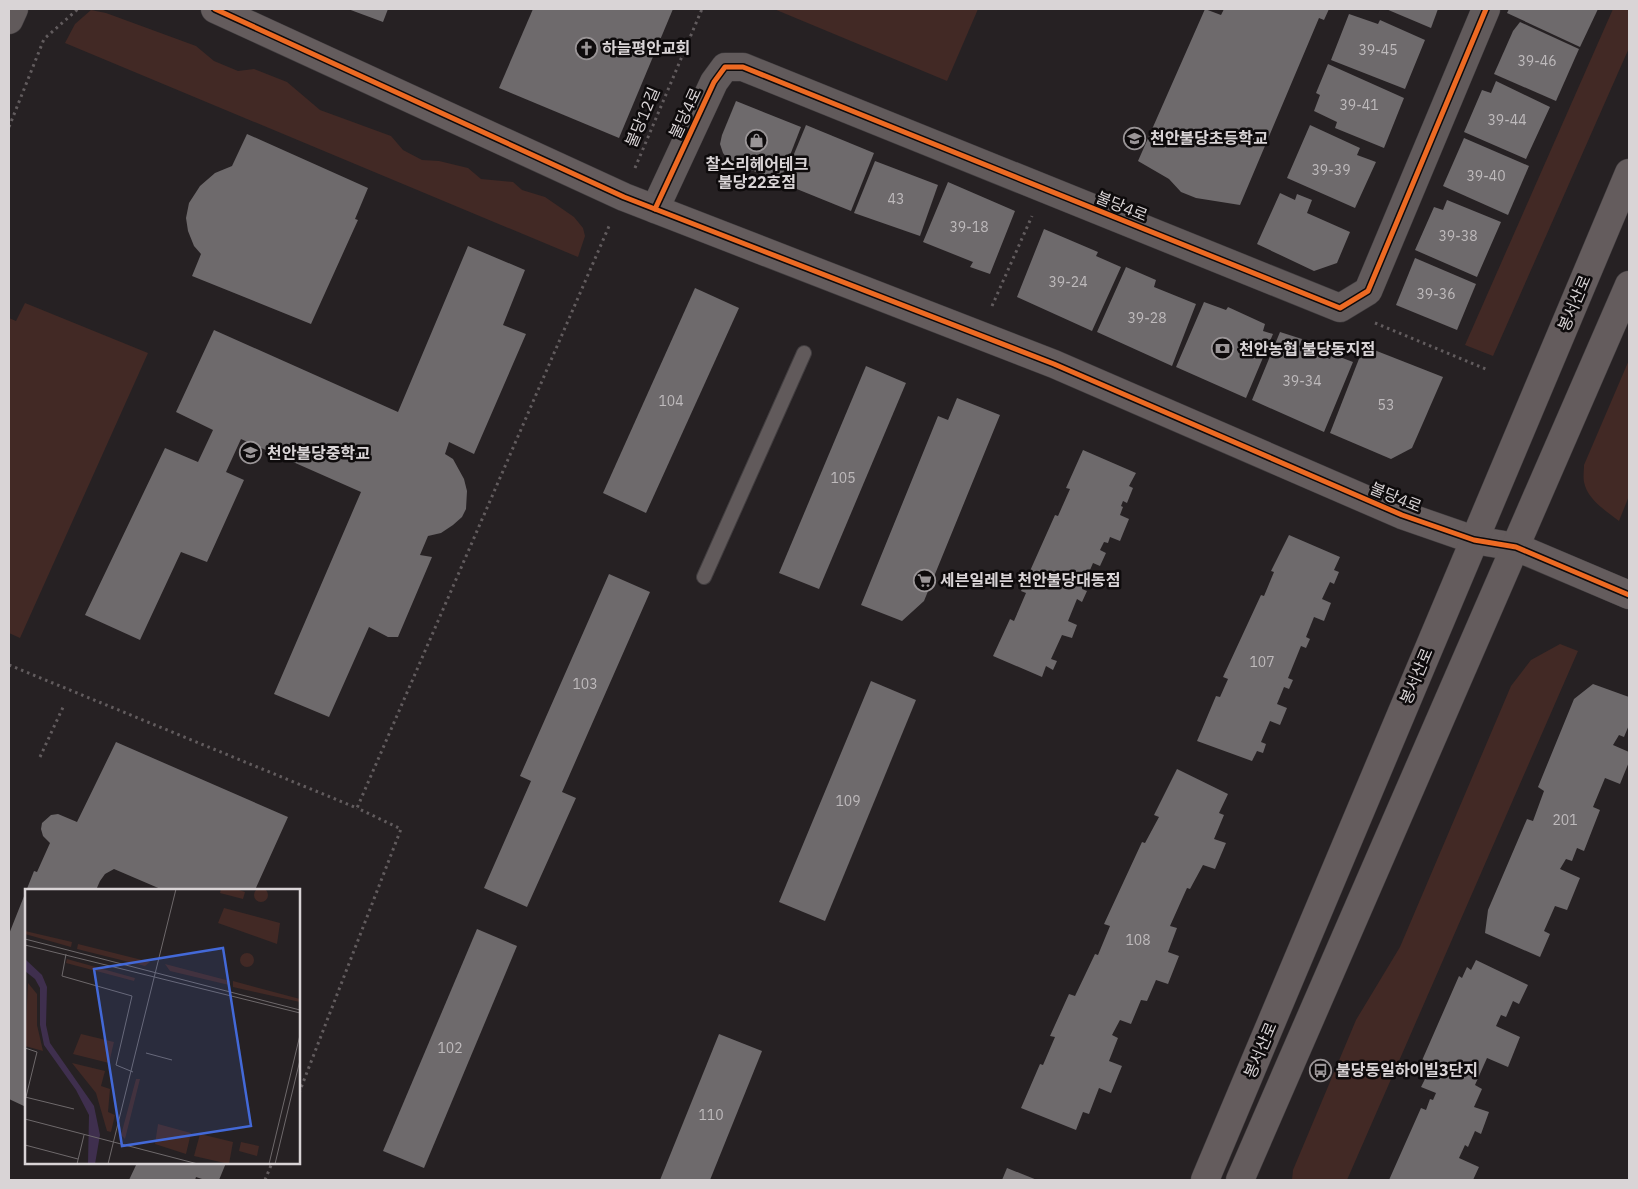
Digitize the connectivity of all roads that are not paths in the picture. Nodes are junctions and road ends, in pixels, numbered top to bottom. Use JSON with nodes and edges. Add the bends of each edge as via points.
{"nodes":[{"id":1,"x":14,"y":9,"type":"edge"},
{"id":2,"x":215,"y":9,"type":"edge"},
{"id":3,"x":1486,"y":9,"type":"edge"},
{"id":4,"x":9,"y":20,"type":"edge"},
{"id":5,"x":1629,"y":173,"type":"edge"},
{"id":6,"x":655,"y":209,"type":"junction"},
{"id":7,"x":1629,"y":286,"type":"edge"},
{"id":8,"x":804,"y":352,"type":"dead end"},
{"id":9,"x":1474,"y":540,"type":"junction"},
{"id":10,"x":1516,"y":547,"type":"junction"},
{"id":11,"x":704,"y":577,"type":"dead end"},
{"id":12,"x":1629,"y":595,"type":"edge"},
{"id":13,"x":1205,"y":1180,"type":"edge"},
{"id":14,"x":1240,"y":1180,"type":"edge"}],
"edges":[{"from":1,"to":4,"type":"street"},
{"from":2,"to":6,"type":"street","name":"불당4로"},
{"from":3,"to":6,"type":"street","name":"불당4로","via":[[1368,291],[1340,308],[743,67],[725,67],[714,82]]},
{"from":5,"to":9,"type":"street","name":"봉서산로"},
{"from":6,"to":9,"type":"street","name":"불당4로","via":[[1054,364],[1402,514]]},
{"from":7,"to":10,"type":"street","name":"봉서산로"},
{"from":8,"to":11,"type":"lane"},
{"from":9,"to":10,"type":"street","name":"불당4로"},
{"from":9,"to":13,"type":"street","name":"봉서산로"},
{"from":10,"to":12,"type":"street","name":"불당4로"},
{"from":10,"to":14,"type":"street","name":"봉서산로"}]}
